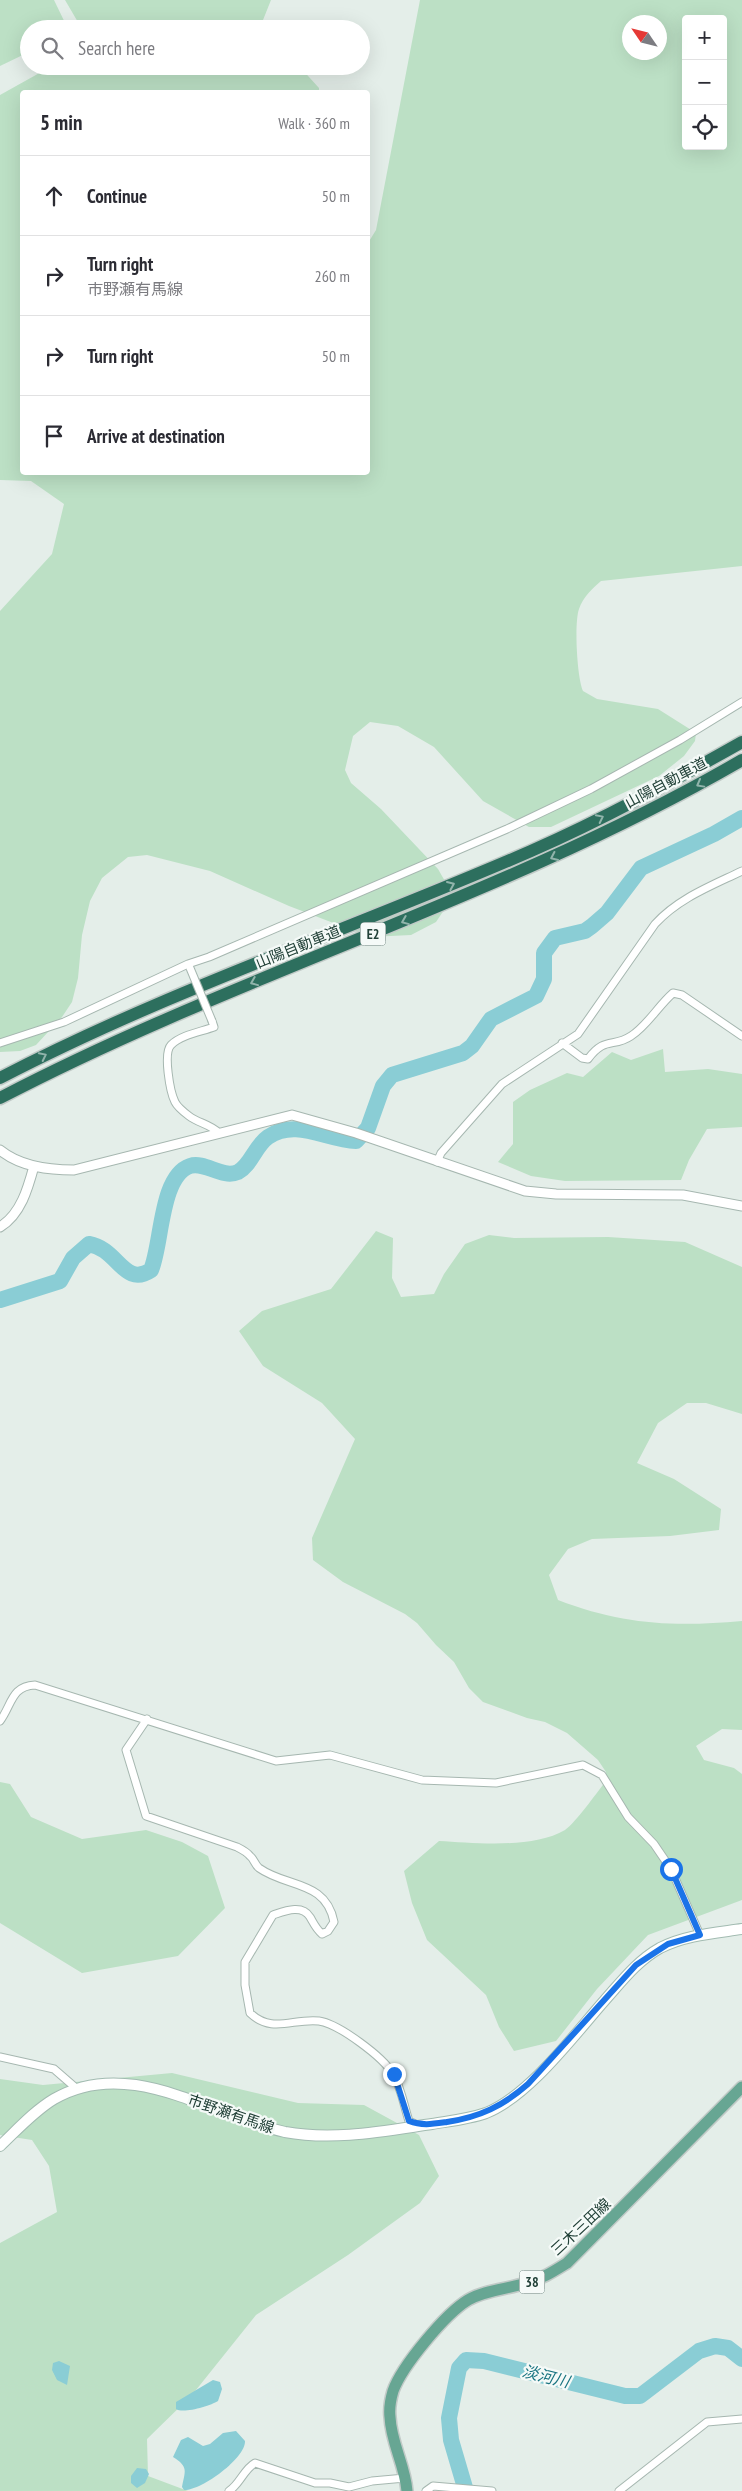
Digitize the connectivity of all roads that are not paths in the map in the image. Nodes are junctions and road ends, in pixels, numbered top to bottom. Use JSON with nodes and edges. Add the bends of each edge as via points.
{"nodes":[{"id":1,"x":742,"y":702,"type":"edge"},
{"id":2,"x":742,"y":742,"type":"edge"},
{"id":3,"x":742,"y":760,"type":"edge"},
{"id":4,"x":742,"y":871,"type":"edge"},
{"id":5,"x":189,"y":966,"type":"junction"},
{"id":6,"x":742,"y":1036,"type":"edge"},
{"id":7,"x":0,"y":1043,"type":"edge"},
{"id":8,"x":562,"y":1043,"type":"junction"},
{"id":9,"x":0,"y":1078,"type":"edge"},
{"id":10,"x":0,"y":1098,"type":"edge"},
{"id":11,"x":219,"y":1133,"type":"junction"},
{"id":12,"x":0,"y":1150,"type":"edge"},
{"id":13,"x":438,"y":1162,"type":"junction"},
{"id":14,"x":34,"y":1166,"type":"junction"},
{"id":15,"x":742,"y":1206,"type":"edge"},
{"id":16,"x":0,"y":1227,"type":"edge"},
{"id":17,"x":147,"y":1719,"type":"junction"},
{"id":18,"x":0,"y":1721,"type":"edge"},
{"id":19,"x":742,"y":1929,"type":"edge"},
{"id":20,"x":700,"y":1935,"type":"junction"},
{"id":21,"x":0,"y":2058,"type":"edge"},
{"id":22,"x":742,"y":2087,"type":"edge"},
{"id":23,"x":78,"y":2088,"type":"junction"},
{"id":24,"x":421,"y":2126,"type":"junction"},
{"id":25,"x":0,"y":2146,"type":"edge"},
{"id":26,"x":742,"y":2419,"type":"edge"},
{"id":27,"x":405,"y":2478,"type":"junction"},
{"id":28,"x":484,"y":2490,"type":"edge"},
{"id":29,"x":229,"y":2491,"type":"edge"},
{"id":30,"x":408,"y":2491,"type":"edge"},
{"id":31,"x":426,"y":2491,"type":"edge"},
{"id":32,"x":492,"y":2491,"type":"edge"},
{"id":33,"x":619,"y":2491,"type":"edge"}],
"edges":[{"from":1,"to":5,"type":"street","via":[[624,772],[507,829]]},
{"from":9,"to":2,"type":"highway","name":"山陽自動車道","number":"E2","one_way":true,"via":[[120,1021],[533,850],[646,796]]},
{"from":3,"to":10,"type":"highway","name":"山陽自動車道","number":"E2","one_way":true,"via":[[656,809],[538,865],[219,996],[49,1072]]},
{"from":4,"to":8,"type":"street","via":[[668,909],[578,1034]]},
{"from":5,"to":7,"type":"street","via":[[64,1022]]},
{"from":5,"to":11,"type":"street","bridge":true,"via":[[214,1027],[180,1038],[171,1044],[166,1059],[175,1102],[189,1116]]},
{"from":6,"to":8,"type":"street","via":[[682,995],[672,993],[634,1035],[625,1040],[604,1043],[588,1059]]},
{"from":8,"to":13,"type":"street","via":[[492,1094],[441,1153]]},
{"from":11,"to":13,"type":"street","via":[[292,1115]]},
{"from":11,"to":14,"type":"street","via":[[74,1170]]},
{"from":12,"to":14,"type":"street","via":[[16,1161]]},
{"from":13,"to":15,"type":"street","via":[[526,1191],[683,1195]]},
{"from":14,"to":16,"type":"street","via":[[24,1199]]},
{"from":17,"to":18,"type":"street","via":[[35,1685],[24,1685]]},
{"from":17,"to":20,"type":"street","via":[[276,1761],[330,1755],[422,1780],[496,1783],[583,1765],[602,1775],[628,1817],[658,1850],[671,1869]]},
{"from":17,"to":24,"type":"street","via":[[126,1750],[146,1816],[237,1846],[258,1867],[310,1888],[324,1898],[332,1914],[334,1922],[322,1934],[309,1915],[300,1910],[273,1915],[245,1962],[250,2013],[264,2023],[320,2022],[333,2026],[382,2059],[394,2074],[409,2121]]},
{"from":19,"to":20,"type":"main road","name":"市野瀬有馬線"},
{"from":20,"to":24,"type":"main road","name":"市野瀬有馬線","via":[[668,1944],[636,1965],[528,2084],[509,2100],[467,2119]]},
{"from":21,"to":23,"type":"street","via":[[54,2069]]},
{"from":22,"to":27,"type":"main road","name":"三木三田線","number":"38","via":[[567,2263],[546,2276],[469,2300],[452,2312],[403,2371],[393,2391],[392,2433]]},
{"from":23,"to":24,"type":"main road","name":"市野瀬有馬線","via":[[120,2083],[144,2085],[261,2126],[288,2132],[343,2136]]},
{"from":23,"to":25,"type":"main road","name":"市野瀬有馬線","via":[[40,2109]]},
{"from":26,"to":33,"type":"street","via":[[707,2422]]},
{"from":27,"to":29,"type":"street","via":[[349,2487],[314,2484],[256,2463]]},
{"from":27,"to":30,"type":"main road","name":"三木三田線","number":"38"},
{"from":28,"to":31,"type":"street","via":[[434,2486]]},
{"from":28,"to":32,"type":"street"}]}
